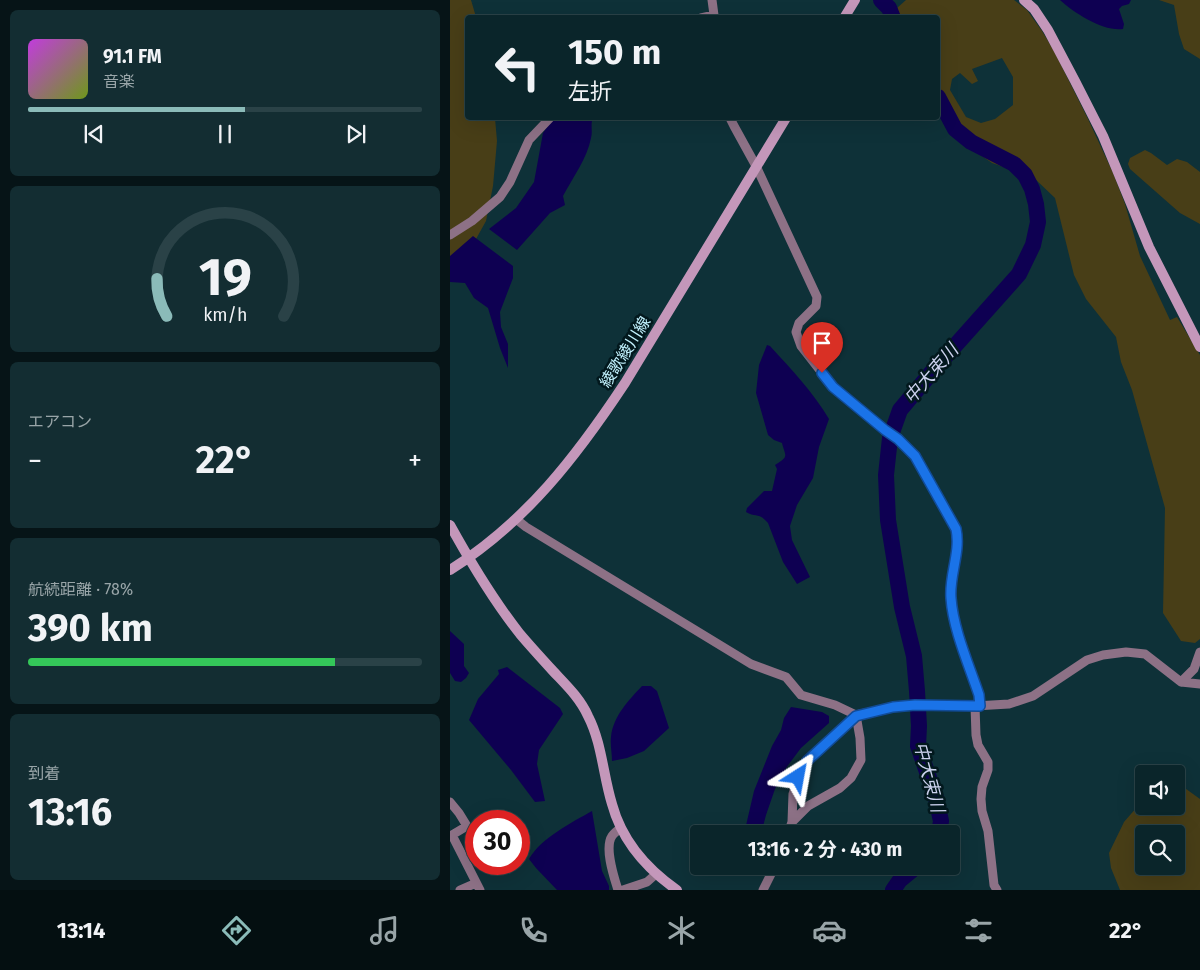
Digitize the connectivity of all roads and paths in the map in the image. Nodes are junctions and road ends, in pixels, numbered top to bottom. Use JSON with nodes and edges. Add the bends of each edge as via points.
{"nodes":[{"id":1,"x":712,"y":0,"type":"edge"},
{"id":2,"x":855,"y":0,"type":"edge"},
{"id":3,"x":1024,"y":0,"type":"edge"},
{"id":4,"x":714,"y":15,"type":"edge"},
{"id":5,"x":846,"y":15,"type":"edge"},
{"id":6,"x":548,"y":120,"type":"edge"},
{"id":7,"x":731,"y":120,"type":"edge"},
{"id":8,"x":785,"y":120,"type":"edge"},
{"id":9,"x":756,"y":166,"type":"junction"},
{"id":10,"x":450,"y":235,"type":"edge"},
{"id":11,"x":1200,"y":347,"type":"edge"},
{"id":12,"x":516,"y":519,"type":"junction"},
{"id":13,"x":450,"y":525,"type":"edge"},
{"id":14,"x":469,"y":558,"type":"junction"},
{"id":15,"x":450,"y":570,"type":"edge"},
{"id":16,"x":1200,"y":652,"type":"edge"},
{"id":17,"x":1181,"y":682,"type":"junction"},
{"id":18,"x":1200,"y":684,"type":"edge"},
{"id":19,"x":978,"y":706,"type":"junction"},
{"id":20,"x":856,"y":716,"type":"junction"},
{"id":21,"x":450,"y":802,"type":"edge"},
{"id":22,"x":792,"y":822,"type":"junction"},
{"id":23,"x":791,"y":825,"type":"edge"},
{"id":24,"x":621,"y":828,"type":"junction"},
{"id":25,"x":656,"y":874,"type":"junction"},
{"id":26,"x":770,"y":875,"type":"edge"},
{"id":27,"x":478,"y":887,"type":"edge"},
{"id":28,"x":460,"y":890,"type":"edge"},
{"id":29,"x":618,"y":890,"type":"edge"},
{"id":30,"x":623,"y":890,"type":"edge"},
{"id":31,"x":677,"y":890,"type":"edge"},
{"id":32,"x":763,"y":890,"type":"edge"},
{"id":33,"x":997,"y":890,"type":"edge"}],
"edges":[{"from":1,"to":4,"type":"street"},
{"from":2,"to":5,"type":"street"},
{"from":3,"to":11,"type":"street","via":[[1048,30],[1075,80],[1103,136],[1149,247]]},
{"from":6,"to":10,"type":"street","via":[[529,140],[500,197]]},
{"from":7,"to":9,"type":"street"},
{"from":8,"to":9,"type":"street","name":"綾歌綾川線"},
{"from":9,"to":12,"type":"street","name":"綾歌綾川線","via":[[596,426],[544,492]]},
{"from":9,"to":19,"type":"street","via":[[817,297],[816,306],[799,323],[796,332],[801,346],[833,387],[915,456],[956,529],[958,539],[950,596],[953,618],[979,695]]},
{"from":12,"to":14,"type":"street","name":"綾歌綾川線"},
{"from":12,"to":20,"type":"street","via":[[751,664],[786,677],[801,695],[835,705]]},
{"from":13,"to":14,"type":"street"},
{"from":14,"to":15,"type":"street","name":"綾歌綾川線"},
{"from":14,"to":24,"type":"street","via":[[520,634],[571,690],[588,714]]},
{"from":16,"to":17,"type":"street","via":[[1194,669]]},
{"from":17,"to":18,"type":"street"},
{"from":17,"to":19,"type":"street","via":[[1146,654],[1126,652],[1087,660],[1034,696],[1009,704]]},
{"from":19,"to":20,"type":"street","via":[[915,705]]},
{"from":19,"to":33,"type":"street","via":[[976,736],[988,762],[982,787],[982,811]]},
{"from":20,"to":22,"type":"street","via":[[807,761],[792,794]]},
{"from":20,"to":22,"type":"street","via":[[861,760],[851,778],[808,806]]},
{"from":21,"to":27,"type":"street","via":[[467,826],[452,835]]},
{"from":22,"to":23,"type":"street"},
{"from":24,"to":25,"type":"street","via":[[640,858]]},
{"from":24,"to":29,"type":"street","via":[[611,837],[610,847],[610,861]]},
{"from":25,"to":30,"type":"street","via":[[647,882]]},
{"from":25,"to":31,"type":"street"},
{"from":26,"to":32,"type":"street"},
{"from":27,"to":28,"type":"street"}]}
